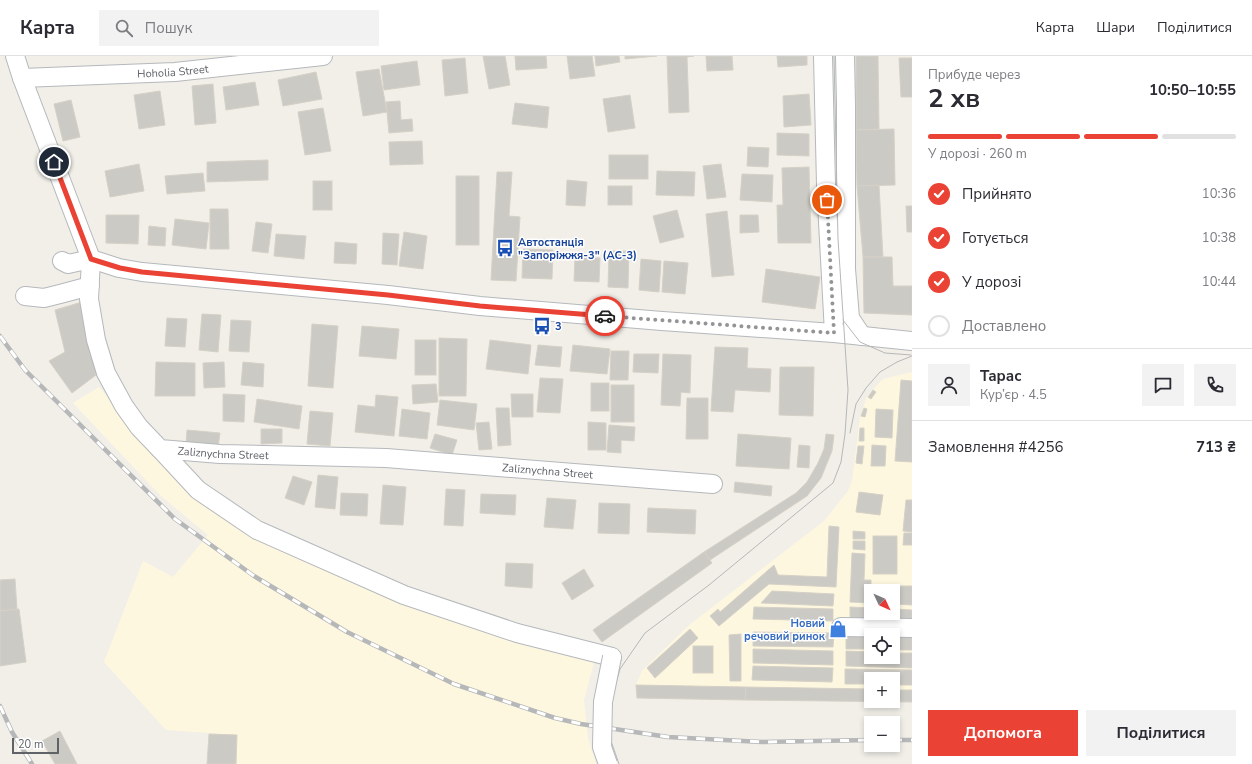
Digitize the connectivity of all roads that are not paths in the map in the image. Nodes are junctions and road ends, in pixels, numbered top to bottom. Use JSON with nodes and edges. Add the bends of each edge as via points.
{"nodes":[{"id":1,"x":15,"y":56,"type":"edge"},
{"id":2,"x":324,"y":56,"type":"edge"},
{"id":3,"x":823,"y":56,"type":"edge"},
{"id":4,"x":845,"y":56,"type":"edge"},
{"id":5,"x":22,"y":78,"type":"junction"},
{"id":6,"x":91,"y":259,"type":"junction"},
{"id":7,"x":62,"y":261,"type":"dead end"},
{"id":8,"x":90,"y":286,"type":"junction"},
{"id":9,"x":25,"y":296,"type":"dead end"},
{"id":10,"x":834,"y":333,"type":"junction"},
{"id":11,"x":862,"y":336,"type":"junction"},
{"id":12,"x":912,"y":341,"type":"edge"},
{"id":13,"x":160,"y":449,"type":"junction"},
{"id":14,"x":713,"y":484,"type":"dead end"},
{"id":15,"x":841,"y":627,"type":"dead end"},
{"id":16,"x":912,"y":628,"type":"edge"},
{"id":17,"x":608,"y":764,"type":"edge"}],
"edges":[{"from":1,"to":5,"type":"street"},
{"from":2,"to":5,"type":"street","name":"Hoholia Street","via":[[175,72]]},
{"from":3,"to":10,"type":"street","via":[[826,185]]},
{"from":4,"to":11,"type":"street","via":[[847,299],[850,318]]},
{"from":5,"to":6,"type":"street"},
{"from":6,"to":7,"type":"street","via":[[68,264]]},
{"from":6,"to":8,"type":"street"},
{"from":6,"to":10,"type":"street","via":[[142,272],[480,306]]},
{"from":8,"to":9,"type":"street","via":[[44,298]]},
{"from":8,"to":13,"type":"street","via":[[89,299],[96,340],[106,373],[124,406]]},
{"from":10,"to":11,"type":"street"},
{"from":11,"to":12,"type":"street"},
{"from":13,"to":14,"type":"street","name":"Zaliznychna Street","via":[[220,454],[386,458]]},
{"from":13,"to":17,"type":"street","bridge":true,"via":[[198,490],[257,530],[404,595],[517,633],[612,657],[603,702],[602,747]]},
{"from":15,"to":16,"type":"street"}]}
